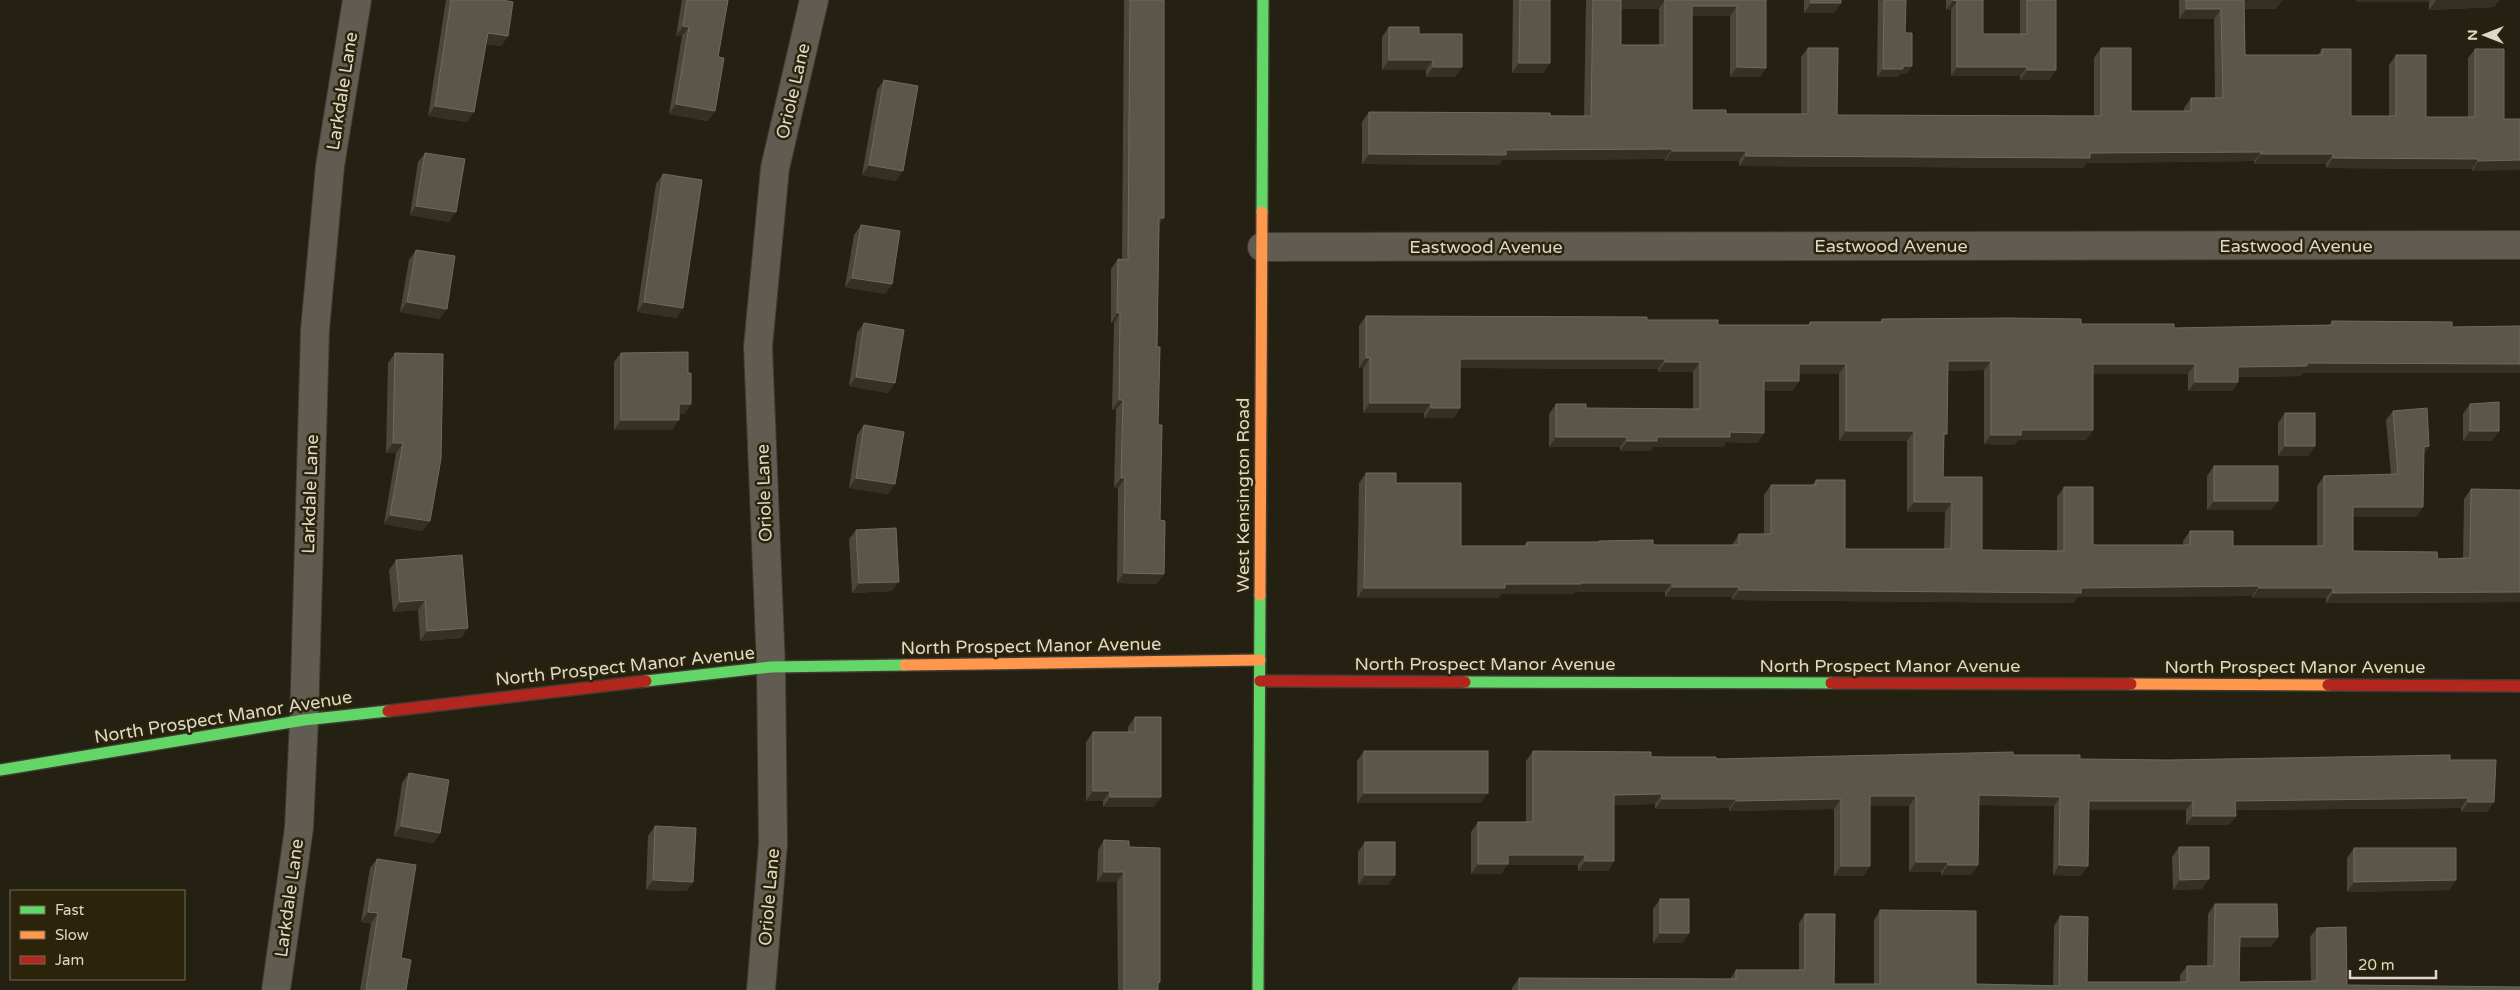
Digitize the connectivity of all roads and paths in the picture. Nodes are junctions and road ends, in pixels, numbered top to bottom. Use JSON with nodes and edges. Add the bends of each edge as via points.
{"nodes":[{"id":1,"x":357,"y":0,"type":"edge"},
{"id":2,"x":814,"y":0,"type":"edge"},
{"id":3,"x":1264,"y":0,"type":"edge"},
{"id":4,"x":2520,"y":246,"type":"edge"},
{"id":5,"x":1262,"y":247,"type":"junction"},
{"id":6,"x":1260,"y":660,"type":"junction"},
{"id":7,"x":771,"y":667,"type":"junction"},
{"id":8,"x":1260,"y":681,"type":"junction"},
{"id":9,"x":2520,"y":686,"type":"edge"},
{"id":10,"x":304,"y":720,"type":"junction"},
{"id":11,"x":0,"y":770,"type":"edge"},
{"id":12,"x":276,"y":990,"type":"edge"},
{"id":13,"x":761,"y":990,"type":"edge"},
{"id":14,"x":1258,"y":990,"type":"edge"}],
"edges":[{"from":1,"to":10,"type":"street","name":"Larkdale Lane","via":[[330,166],[315,330]]},
{"from":2,"to":7,"type":"street","name":"Oriole Lane","via":[[775,168],[758,347]]},
{"from":3,"to":5,"type":"street","name":"West Kensington Road"},
{"from":4,"to":5,"type":"street","name":"Eastwood Avenue"},
{"from":5,"to":6,"type":"street","name":"West Kensington Road"},
{"from":6,"to":7,"type":"street","name":"North Prospect Manor Avenue"},
{"from":6,"to":8,"type":"street","name":"West Kensington Road"},
{"from":7,"to":10,"type":"street","name":"North Prospect Manor Avenue"},
{"from":7,"to":13,"type":"street","name":"Oriole Lane","via":[[773,844]]},
{"from":8,"to":9,"type":"street","name":"North Prospect Manor Avenue"},
{"from":8,"to":14,"type":"street","name":"West Kensington Road"},
{"from":10,"to":11,"type":"street","name":"North Prospect Manor Avenue"},
{"from":10,"to":12,"type":"street","name":"Larkdale Lane","via":[[299,828]]}]}
